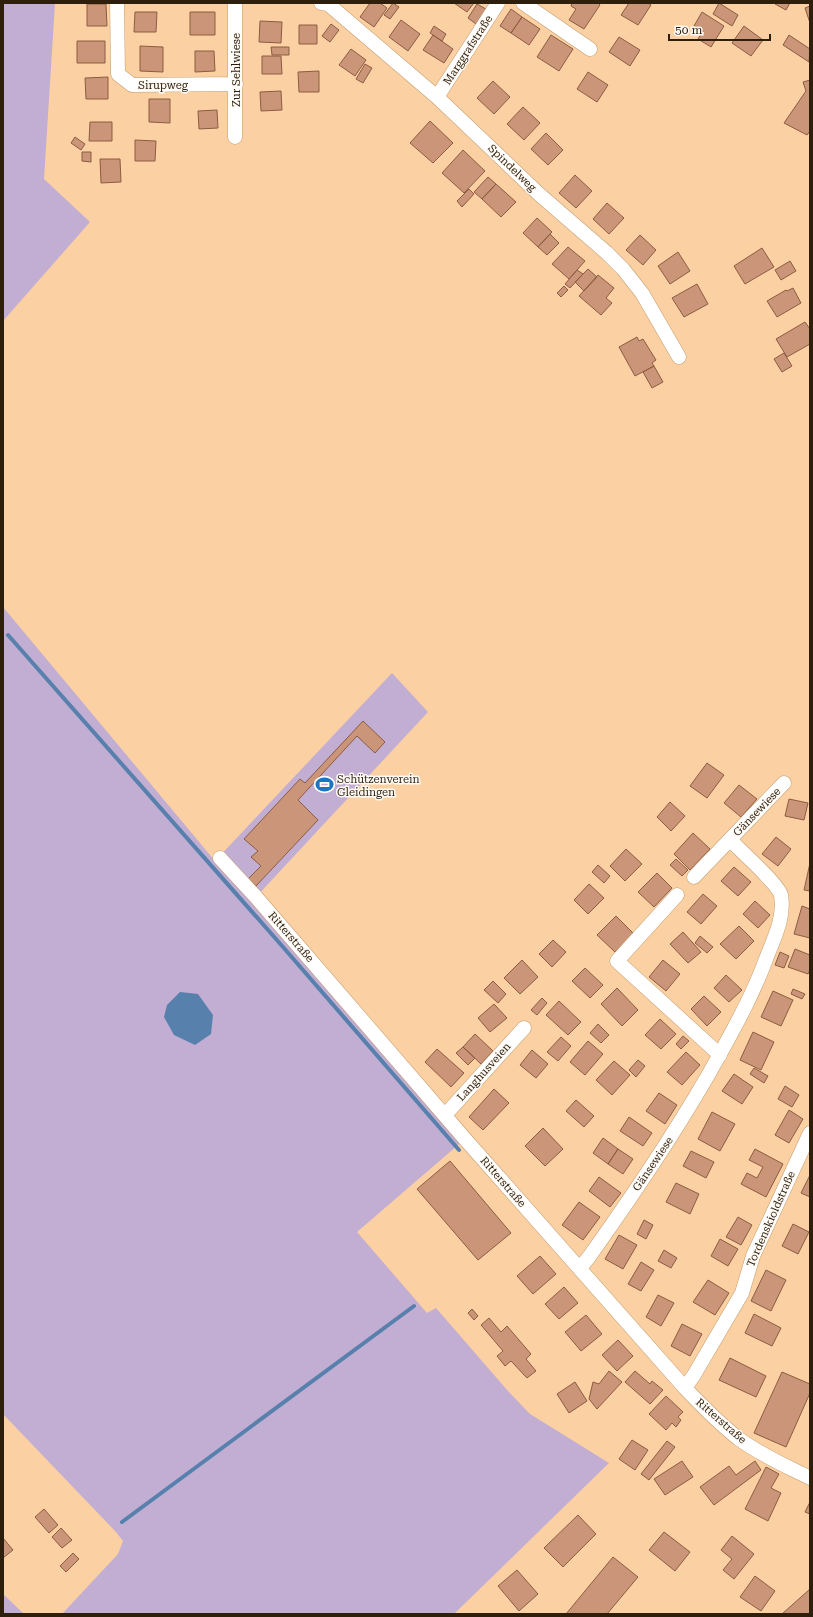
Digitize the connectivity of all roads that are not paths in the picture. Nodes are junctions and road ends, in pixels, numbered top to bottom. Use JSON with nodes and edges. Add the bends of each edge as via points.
{"nodes":[{"id":1,"x":117,"y":3,"type":"edge"},
{"id":2,"x":235,"y":3,"type":"edge"},
{"id":3,"x":321,"y":3,"type":"edge"},
{"id":4,"x":498,"y":3,"type":"edge"},
{"id":5,"x":523,"y":3,"type":"edge"},
{"id":6,"x":590,"y":49,"type":"dead end"},
{"id":7,"x":236,"y":84,"type":"junction"},
{"id":8,"x":438,"y":97,"type":"junction"},
{"id":9,"x":235,"y":137,"type":"dead end"},
{"id":10,"x":679,"y":356,"type":"dead end"},
{"id":11,"x":784,"y":784,"type":"dead end"},
{"id":12,"x":730,"y":840,"type":"junction"},
{"id":13,"x":220,"y":858,"type":"dead end"},
{"id":14,"x":694,"y":876,"type":"dead end"},
{"id":15,"x":677,"y":895,"type":"dead end"},
{"id":16,"x":524,"y":1028,"type":"dead end"},
{"id":17,"x":720,"y":1055,"type":"junction"},
{"id":18,"x":445,"y":1115,"type":"junction"},
{"id":19,"x":810,"y":1133,"type":"edge"},
{"id":20,"x":580,"y":1268,"type":"junction"},
{"id":21,"x":685,"y":1388,"type":"junction"},
{"id":22,"x":810,"y":1478,"type":"edge"}],
"edges":[{"from":1,"to":7,"type":"street","name":"Sirupweg","via":[[118,74],[132,85]]},
{"from":2,"to":7,"type":"street","name":"Zur Sehlwiese"},
{"from":3,"to":8,"type":"street","name":"Spindelweg","via":[[328,4]]},
{"from":4,"to":8,"type":"street","name":"Marggrafstraße"},
{"from":5,"to":6,"type":"street"},
{"from":7,"to":9,"type":"street","name":"Zur Sehlwiese"},
{"from":8,"to":10,"type":"street","name":"Spindelweg","via":[[540,196],[623,269],[642,293]]},
{"from":11,"to":12,"type":"street","name":"Gänsewiese"},
{"from":12,"to":14,"type":"street","name":"Gänsewiese"},
{"from":12,"to":17,"type":"street","name":"Gänsewiese","via":[[774,883],[781,894],[781,920],[760,975]]},
{"from":13,"to":18,"type":"street","name":"Ritterstraße"},
{"from":15,"to":17,"type":"street","via":[[617,961]]},
{"from":16,"to":18,"type":"street","name":"Langhusveien"},
{"from":17,"to":20,"type":"street","name":"Gänsewiese","via":[[697,1097],[652,1167]]},
{"from":18,"to":20,"type":"street","name":"Ritterstraße"},
{"from":19,"to":21,"type":"street","name":"Tordenskioldstraße","via":[[753,1256],[742,1292]]},
{"from":20,"to":21,"type":"street","name":"Ritterstraße"},
{"from":21,"to":22,"type":"street","name":"Ritterstraße","via":[[740,1439],[768,1457]]}]}
